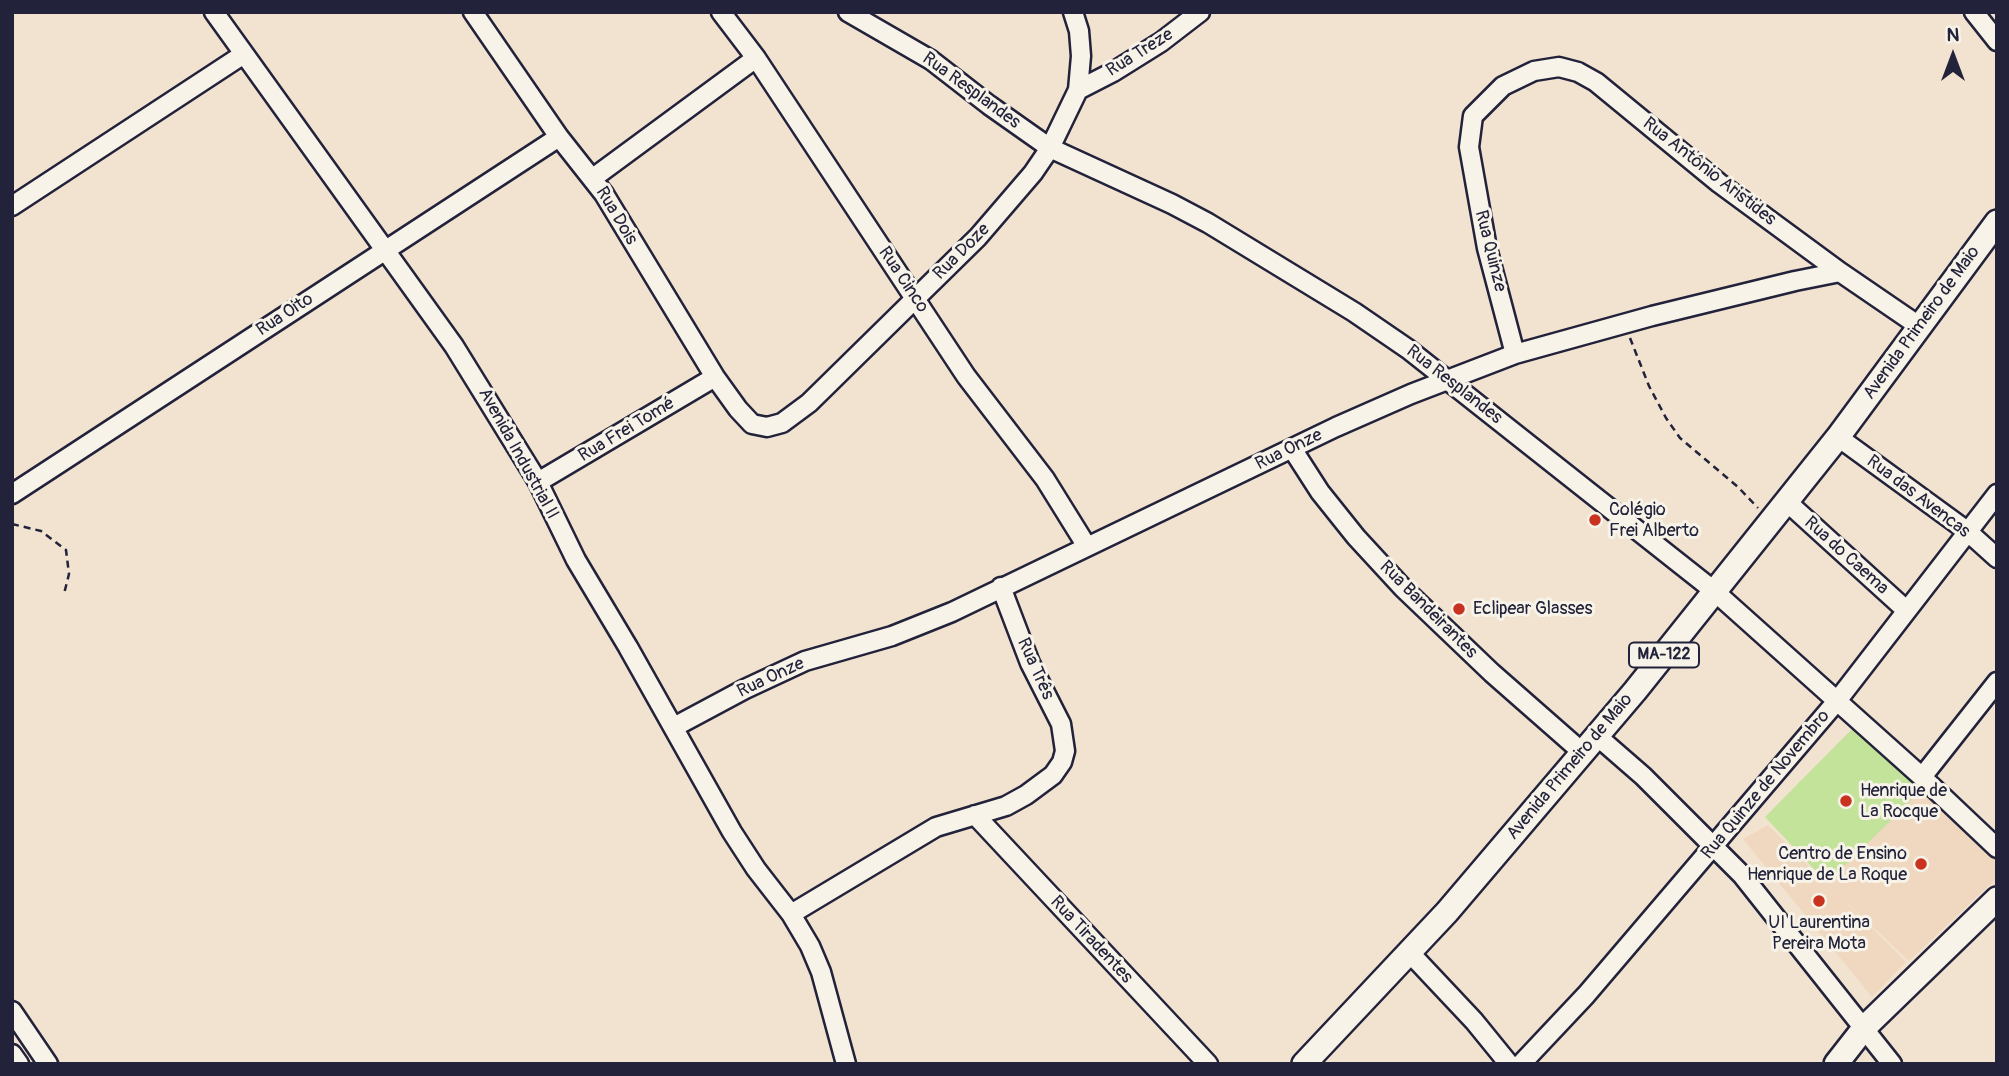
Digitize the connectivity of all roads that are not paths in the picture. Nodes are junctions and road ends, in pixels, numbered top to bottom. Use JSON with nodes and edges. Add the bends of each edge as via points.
{"nodes":[{"id":1,"x":214,"y":12,"type":"edge"},
{"id":2,"x":473,"y":12,"type":"edge"},
{"id":3,"x":721,"y":12,"type":"edge"},
{"id":4,"x":848,"y":12,"type":"edge"},
{"id":5,"x":1073,"y":12,"type":"edge"},
{"id":6,"x":1200,"y":12,"type":"edge"},
{"id":7,"x":1974,"y":12,"type":"edge"},
{"id":8,"x":1997,"y":41,"type":"edge"},
{"id":9,"x":244,"y":54,"type":"junction"},
{"id":10,"x":756,"y":58,"type":"junction"},
{"id":11,"x":1578,"y":72,"type":"joint"},
{"id":12,"x":1078,"y":90,"type":"junction"},
{"id":13,"x":559,"y":137,"type":"junction"},
{"id":14,"x":1050,"y":148,"type":"junction"},
{"id":15,"x":593,"y":178,"type":"junction"},
{"id":16,"x":12,"y":206,"type":"edge"},
{"id":17,"x":1997,"y":222,"type":"edge"},
{"id":18,"x":385,"y":249,"type":"junction"},
{"id":19,"x":1840,"y":272,"type":"junction"},
{"id":20,"x":915,"y":299,"type":"junction"},
{"id":21,"x":1919,"y":326,"type":"junction"},
{"id":22,"x":1515,"y":354,"type":"junction"},
{"id":23,"x":715,"y":377,"type":"junction"},
{"id":24,"x":1450,"y":380,"type":"junction"},
{"id":25,"x":752,"y":424,"type":"joint"},
{"id":26,"x":1838,"y":437,"type":"junction"},
{"id":27,"x":1293,"y":450,"type":"junction"},
{"id":28,"x":538,"y":482,"type":"junction"},
{"id":29,"x":12,"y":494,"type":"edge"},
{"id":30,"x":1997,"y":494,"type":"edge"},
{"id":31,"x":1786,"y":501,"type":"junction"},
{"id":32,"x":1967,"y":531,"type":"junction"},
{"id":33,"x":1086,"y":545,"type":"junction"},
{"id":34,"x":1997,"y":558,"type":"edge"},
{"id":35,"x":1001,"y":587,"type":"junction"},
{"id":36,"x":1713,"y":590,"type":"junction"},
{"id":37,"x":1906,"y":610,"type":"junction"},
{"id":38,"x":1997,"y":682,"type":"edge"},
{"id":39,"x":1837,"y":701,"type":"junction"},
{"id":40,"x":674,"y":727,"type":"junction"},
{"id":41,"x":1590,"y":744,"type":"junction"},
{"id":42,"x":1922,"y":777,"type":"junction"},
{"id":43,"x":975,"y":815,"type":"junction"},
{"id":44,"x":1715,"y":846,"type":"junction"},
{"id":45,"x":1997,"y":848,"type":"edge"},
{"id":46,"x":1997,"y":898,"type":"edge"},
{"id":47,"x":790,"y":914,"type":"junction"},
{"id":48,"x":1410,"y":953,"type":"junction"},
{"id":49,"x":12,"y":1011,"type":"edge"},
{"id":50,"x":1865,"y":1027,"type":"junction"},
{"id":51,"x":12,"y":1054,"type":"edge"},
{"id":52,"x":1836,"y":1061,"type":"edge"},
{"id":53,"x":19,"y":1064,"type":"edge"},
{"id":54,"x":48,"y":1064,"type":"edge"},
{"id":55,"x":846,"y":1064,"type":"edge"},
{"id":56,"x":1208,"y":1064,"type":"edge"},
{"id":57,"x":1304,"y":1064,"type":"edge"},
{"id":58,"x":1509,"y":1064,"type":"edge"},
{"id":59,"x":1521,"y":1064,"type":"edge"},
{"id":60,"x":1892,"y":1064,"type":"edge"}],
"edges":[{"from":1,"to":9,"type":"street","name":"Avenida Industrial II"},
{"from":2,"to":13,"type":"street","name":"Rua Dois"},
{"from":3,"to":10,"type":"street","name":"Rua Cinco"},
{"from":4,"to":14,"type":"street","name":"Rua Resplandes","via":[[931,60]]},
{"from":5,"to":12,"type":"street","name":"Rua Doze","via":[[1081,57]]},
{"from":6,"to":12,"type":"street","name":"Rua Treze","via":[[1161,42]]},
{"from":7,"to":8,"type":"street"},
{"from":9,"to":16,"type":"street"},
{"from":9,"to":18,"type":"street","name":"Avenida Industrial II"},
{"from":10,"to":15,"type":"street"},
{"from":10,"to":20,"type":"street","name":"Rua Cinco"},
{"from":11,"to":19,"type":"street","name":"Rua Antônio Aristides"},
{"from":11,"to":22,"type":"street","name":"Rua Quinze","via":[[1559,67],[1534,71],[1503,86],[1473,116],[1469,147]]},
{"from":12,"to":14,"type":"street","name":"Rua Doze"},
{"from":13,"to":15,"type":"street","name":"Rua Dois"},
{"from":13,"to":18,"type":"street","name":"Rua Oito"},
{"from":14,"to":20,"type":"street","name":"Rua Doze","via":[[1004,208]]},
{"from":14,"to":24,"type":"street","name":"Rua Resplandes","via":[[1208,223],[1354,312]]},
{"from":15,"to":23,"type":"street","name":"Rua Dois"},
{"from":17,"to":21,"type":"main road","name":"Avenida Primeiro de Maio","number":"MA-122"},
{"from":18,"to":28,"type":"street","name":"Avenida Industrial II","via":[[454,346]]},
{"from":18,"to":29,"type":"street","name":"Rua Oito"},
{"from":19,"to":21,"type":"street"},
{"from":19,"to":22,"type":"street","name":"Rua Onze"},
{"from":20,"to":25,"type":"street","name":"Rua Doze","via":[[794,416],[767,427]]},
{"from":20,"to":33,"type":"street","name":"Rua Cinco","via":[[966,376],[1045,479]]},
{"from":21,"to":26,"type":"main road","name":"Avenida Primeiro de Maio","number":"MA-122"},
{"from":22,"to":24,"type":"street","name":"Rua Onze"},
{"from":23,"to":25,"type":"street","name":"Rua Dois"},
{"from":23,"to":28,"type":"street","name":"Rua Frei Tomé"},
{"from":24,"to":27,"type":"street","name":"Rua Onze"},
{"from":24,"to":36,"type":"street","name":"Rua Resplandes"},
{"from":26,"to":31,"type":"main road","name":"Avenida Primeiro de Maio","number":"MA-122"},
{"from":26,"to":32,"type":"street","name":"Rua das Avencas"},
{"from":27,"to":33,"type":"street","name":"Rua Onze"},
{"from":27,"to":41,"type":"street","name":"Rua Bandeirantes","via":[[1327,501],[1403,588],[1481,663]]},
{"from":28,"to":40,"type":"street","name":"Avenida Industrial II","via":[[587,580]]},
{"from":30,"to":32,"type":"street","name":"Rua Quinze de Novembro"},
{"from":31,"to":36,"type":"main road","name":"Avenida Primeiro de Maio","number":"MA-122"},
{"from":31,"to":37,"type":"street","name":"Rua do Caema"},
{"from":32,"to":34,"type":"street","name":"Rua das Avencas"},
{"from":32,"to":37,"type":"street","name":"Rua Quinze de Novembro"},
{"from":33,"to":35,"type":"street","name":"Rua Onze"},
{"from":35,"to":40,"type":"street","name":"Rua Onze","via":[[891,636],[805,661]]},
{"from":35,"to":43,"type":"street","name":"Rua Três","via":[[1030,663],[1061,724],[1065,751],[1062,762],[1042,785],[1006,806]]},
{"from":36,"to":39,"type":"street","name":"Rua Resplandes"},
{"from":36,"to":41,"type":"main road","name":"Avenida Primeiro de Maio","number":"MA-122"},
{"from":37,"to":39,"type":"street","name":"Rua Quinze de Novembro"},
{"from":38,"to":42,"type":"street"},
{"from":39,"to":42,"type":"street","name":"Rua Resplandes"},
{"from":39,"to":44,"type":"street","name":"Rua Quinze de Novembro"},
{"from":40,"to":47,"type":"street","name":"Avenida Industrial II","via":[[732,832]]},
{"from":41,"to":44,"type":"street","name":"Rua Bandeirantes"},
{"from":41,"to":48,"type":"main road","name":"Avenida Primeiro de Maio","number":"MA-122"},
{"from":42,"to":45,"type":"street","name":"Rua Resplandes"},
{"from":43,"to":47,"type":"street","via":[[926,832]]},
{"from":43,"to":56,"type":"street","name":"Rua Tiradentes"},
{"from":44,"to":50,"type":"street","name":"Rua Bandeirantes"},
{"from":44,"to":59,"type":"street","name":"Rua Quinze de Novembro"},
{"from":46,"to":50,"type":"main road"},
{"from":47,"to":55,"type":"street","name":"Avenida Industrial II","via":[[821,972]]},
{"from":48,"to":57,"type":"main road","name":"Avenida Primeiro de Maio","number":"MA-122"},
{"from":48,"to":58,"type":"street"},
{"from":49,"to":54,"type":"street"},
{"from":50,"to":52,"type":"main road"},
{"from":50,"to":60,"type":"street","name":"Rua Bandeirantes"},
{"from":51,"to":53,"type":"street"}]}
